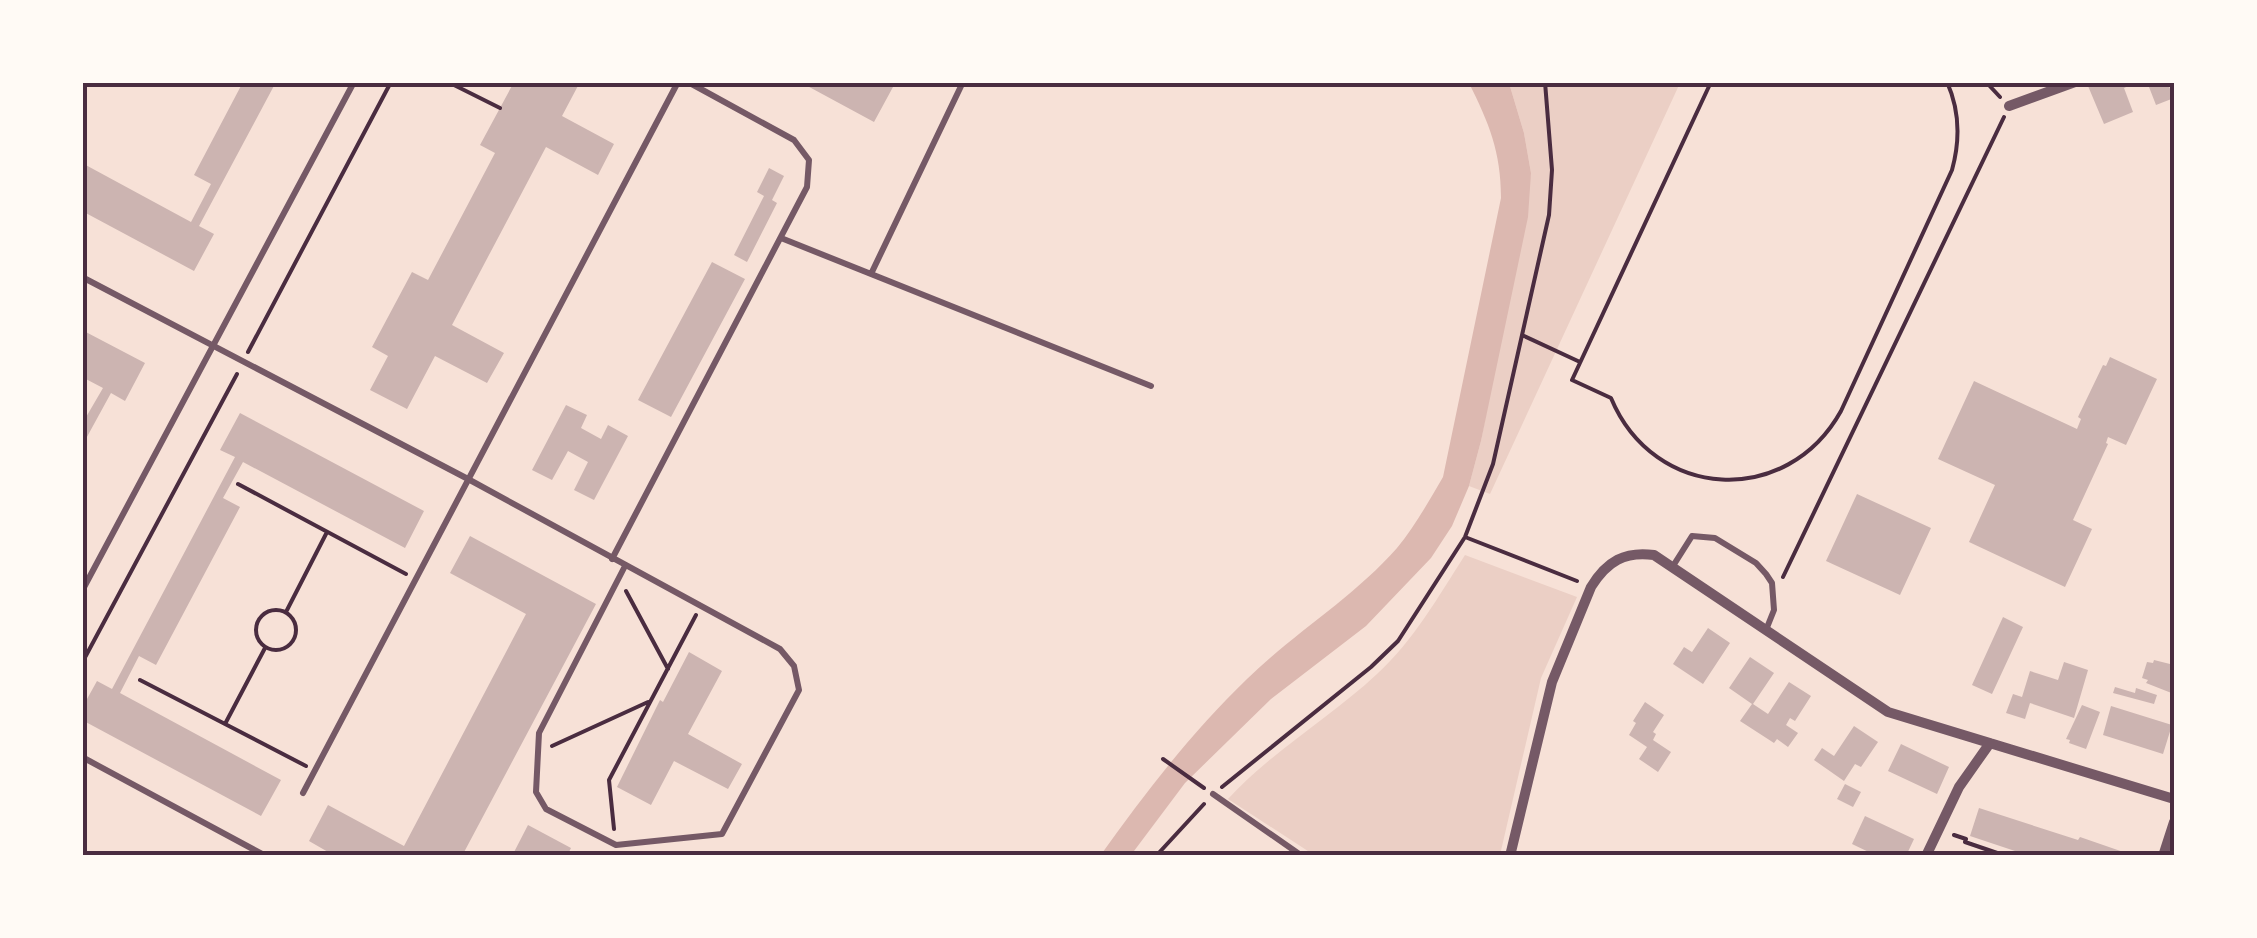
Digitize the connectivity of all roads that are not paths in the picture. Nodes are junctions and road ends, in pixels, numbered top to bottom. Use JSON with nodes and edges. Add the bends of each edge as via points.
{"nodes":[{"id":1,"x":354,"y":82,"type":"edge"},
{"id":2,"x":678,"y":82,"type":"edge"},
{"id":3,"x":688,"y":82,"type":"edge"},
{"id":4,"x":964,"y":82,"type":"edge"},
{"id":5,"x":2076,"y":82,"type":"edge"},
{"id":6,"x":2009,"y":106,"type":"road end"},
{"id":7,"x":781,"y":238,"type":"junction"},
{"id":8,"x":871,"y":274,"type":"junction"},
{"id":9,"x":82,"y":277,"type":"edge"},
{"id":10,"x":214,"y":345,"type":"junction"},
{"id":11,"x":1151,"y":386,"type":"dead end"},
{"id":12,"x":468,"y":479,"type":"junction"},
{"id":13,"x":612,"y":559,"type":"junction"},
{"id":14,"x":625,"y":566,"type":"junction"},
{"id":15,"x":1672,"y":568,"type":"junction"},
{"id":16,"x":82,"y":591,"type":"edge"},
{"id":17,"x":1766,"y":630,"type":"junction"},
{"id":18,"x":1990,"y":743,"type":"junction"},
{"id":19,"x":82,"y":757,"type":"edge"},
{"id":20,"x":302,"y":793,"type":"dead end"},
{"id":21,"x":1213,"y":794,"type":"road end"},
{"id":22,"x":2174,"y":799,"type":"edge"},
{"id":23,"x":2174,"y":822,"type":"edge"},
{"id":24,"x":262,"y":854,"type":"edge"},
{"id":25,"x":1302,"y":856,"type":"edge"},
{"id":26,"x":1510,"y":856,"type":"edge"},
{"id":27,"x":1926,"y":856,"type":"edge"},
{"id":28,"x":2164,"y":856,"type":"edge"}],
"edges":[{"from":1,"to":10,"type":"lane"},
{"from":2,"to":12,"type":"lane"},
{"from":3,"to":7,"type":"lane","via":[[794,140],[810,160],[808,187]]},
{"from":4,"to":8,"type":"lane"},
{"from":5,"to":6,"type":"street"},
{"from":7,"to":8,"type":"lane"},
{"from":7,"to":13,"type":"lane"},
{"from":8,"to":11,"type":"lane"},
{"from":9,"to":10,"type":"lane"},
{"from":10,"to":12,"type":"lane"},
{"from":10,"to":16,"type":"lane"},
{"from":12,"to":13,"type":"lane"},
{"from":12,"to":20,"type":"lane"},
{"from":13,"to":14,"type":"lane"},
{"from":14,"to":14,"type":"lane","via":[[780,649],[794,666],[799,690],[722,834],[616,845],[546,809],[536,792],[539,732]]},
{"from":15,"to":17,"type":"street"},
{"from":15,"to":17,"type":"lane","via":[[1692,536],[1715,538],[1756,563],[1772,583],[1774,610]]},
{"from":15,"to":26,"type":"street","via":[[1634,552],[1600,572],[1591,587],[1552,682]]},
{"from":17,"to":18,"type":"street","via":[[1888,712]]},
{"from":18,"to":22,"type":"street"},
{"from":18,"to":27,"type":"street"},
{"from":19,"to":24,"type":"lane"},
{"from":21,"to":25,"type":"lane"},
{"from":23,"to":28,"type":"street"}]}
